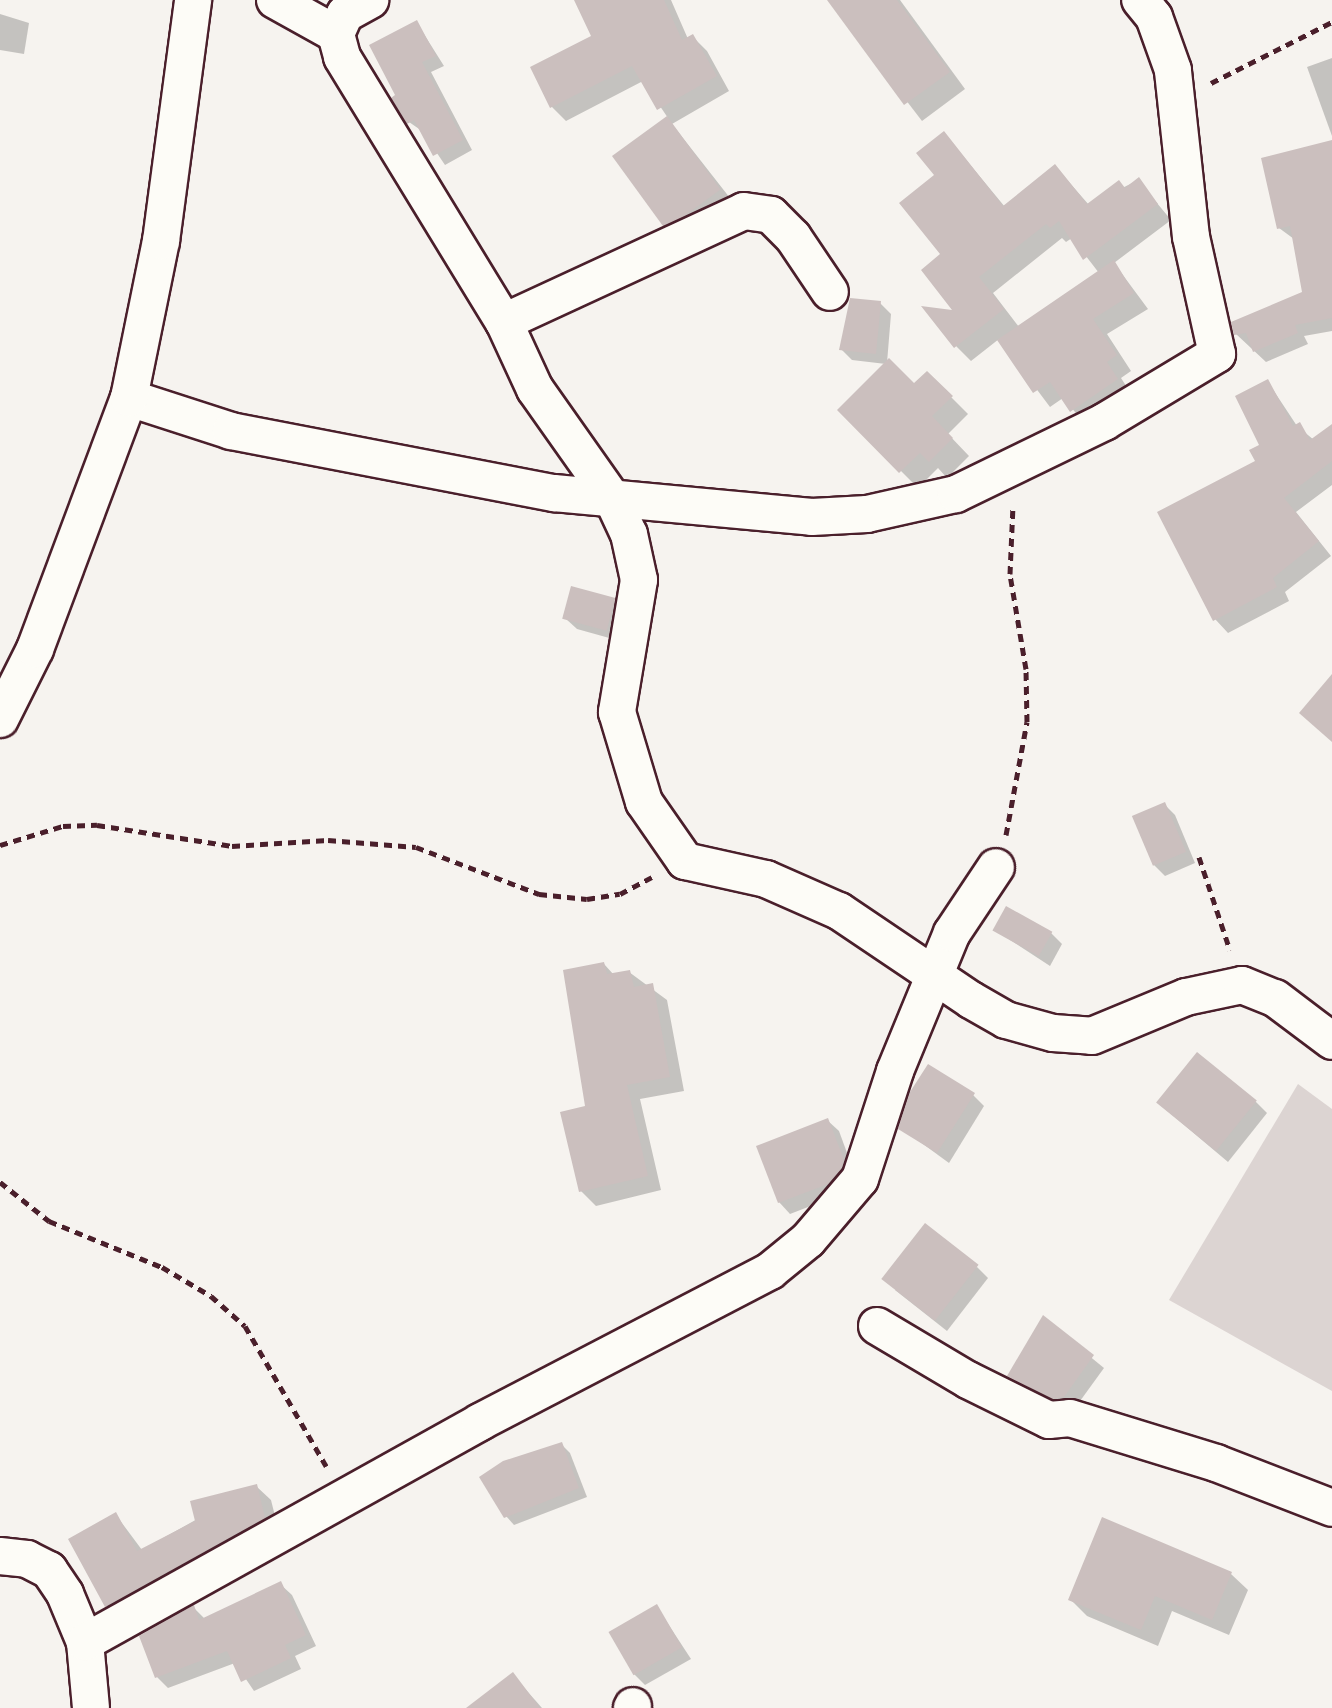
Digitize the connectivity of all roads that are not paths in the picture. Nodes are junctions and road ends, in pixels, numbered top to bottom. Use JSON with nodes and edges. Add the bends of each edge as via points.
{"nodes":[{"id":1,"x":193,"y":0,"type":"edge"},
{"id":2,"x":275,"y":0,"type":"edge"},
{"id":3,"x":370,"y":0,"type":"edge"},
{"id":4,"x":1140,"y":0,"type":"edge"},
{"id":5,"x":336,"y":34,"type":"junction"},
{"id":6,"x":830,"y":292,"type":"dead end"},
{"id":7,"x":504,"y":322,"type":"junction"},
{"id":8,"x":129,"y":398,"type":"junction"},
{"id":9,"x":612,"y":498,"type":"junction"},
{"id":10,"x":0,"y":719,"type":"edge"},
{"id":11,"x":996,"y":867,"type":"road end"},
{"id":12,"x":936,"y":972,"type":"junction"},
{"id":13,"x":1332,"y":1041,"type":"edge"},
{"id":14,"x":877,"y":1326,"type":"dead end"},
{"id":15,"x":1332,"y":1508,"type":"edge"},
{"id":16,"x":0,"y":1556,"type":"edge"},
{"id":17,"x":85,"y":1642,"type":"junction"},
{"id":18,"x":91,"y":1708,"type":"edge"}],
"edges":[{"from":1,"to":8,"type":"street","via":[[161,241]]},
{"from":2,"to":5,"type":"street"},
{"from":3,"to":5,"type":"street","via":[[345,14]]},
{"from":4,"to":9,"type":"street","via":[[1154,17],[1178,100],[1191,237],[1217,354],[1104,422],[956,494],[867,514],[753,514]]},
{"from":5,"to":7,"type":"street","via":[[342,57]]},
{"from":6,"to":7,"type":"street","via":[[793,237],[771,215],[744,211],[644,262]]},
{"from":7,"to":9,"type":"street","via":[[535,389]]},
{"from":8,"to":9,"type":"street","via":[[231,431],[554,493]]},
{"from":8,"to":10,"type":"street","via":[[35,649]]},
{"from":9,"to":12,"type":"street","via":[[629,534],[639,580],[617,712],[644,802],[685,861],[766,879],[839,911]]},
{"from":11,"to":12,"type":"street","via":[[952,933]]},
{"from":12,"to":13,"type":"street","via":[[1006,1020],[1053,1033],[1092,1036],[1186,997],[1242,985],[1275,998]]},
{"from":12,"to":17,"type":"street","via":[[895,1071],[860,1179],[808,1240],[770,1271]]},
{"from":14,"to":15,"type":"street","via":[[1049,1420],[1070,1418],[1216,1463]]},
{"from":16,"to":17,"type":"street","via":[[27,1559],[49,1570]]},
{"from":17,"to":18,"type":"street"}]}
